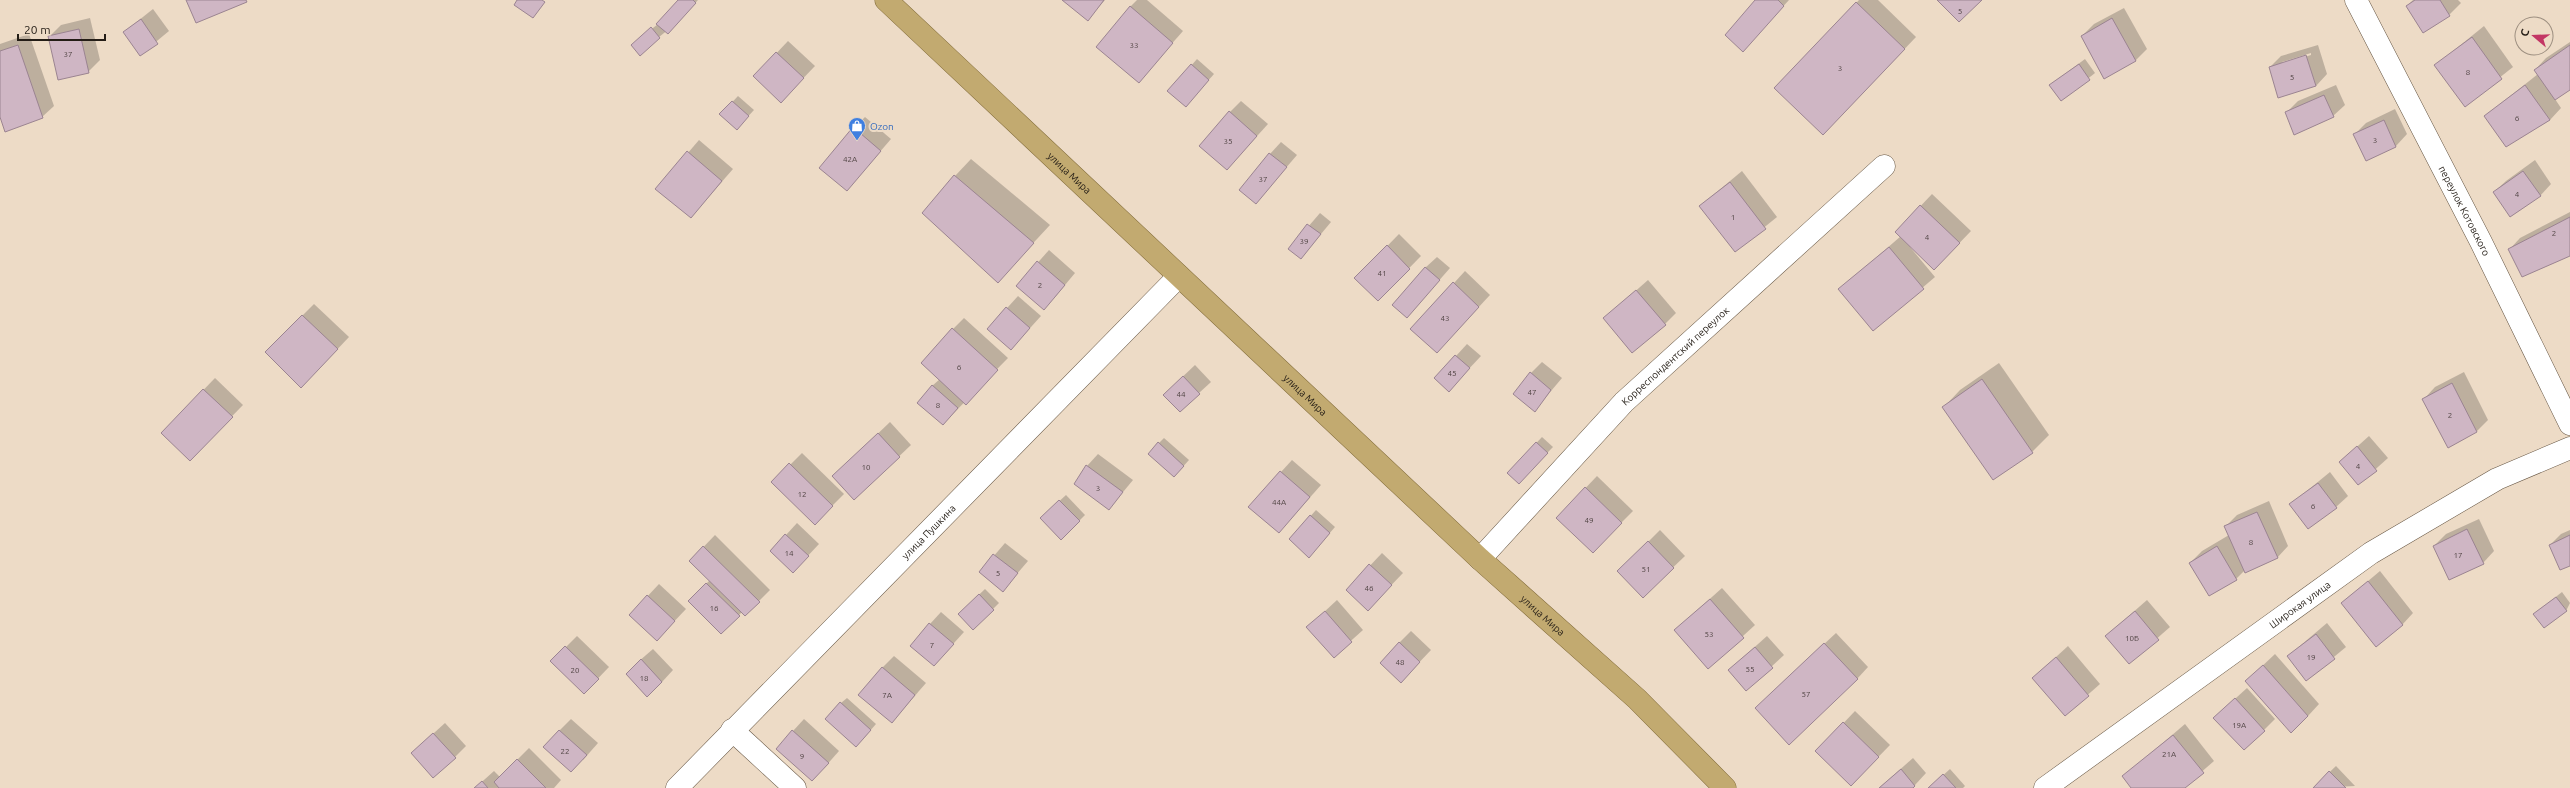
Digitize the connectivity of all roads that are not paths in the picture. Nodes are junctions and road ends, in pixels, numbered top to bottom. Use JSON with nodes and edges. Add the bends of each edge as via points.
{"nodes":[{"id":1,"x":886,"y":0,"type":"edge"},
{"id":2,"x":2356,"y":0,"type":"edge"},
{"id":3,"x":1884,"y":166,"type":"dead end"},
{"id":4,"x":1179,"y":276,"type":"junction"},
{"id":5,"x":2570,"y":424,"type":"edge"},
{"id":6,"x":2570,"y":448,"type":"edge"},
{"id":7,"x":1480,"y":559,"type":"junction"},
{"id":8,"x":732,"y":730,"type":"junction"},
{"id":9,"x":677,"y":788,"type":"edge"},
{"id":10,"x":795,"y":788,"type":"edge"},
{"id":11,"x":1725,"y":788,"type":"edge"},
{"id":12,"x":2045,"y":788,"type":"edge"}],
"edges":[{"from":1,"to":4,"type":"highway","name":"улица Мира"},
{"from":2,"to":5,"type":"street","name":"переулок Котовского","via":[[2481,242]]},
{"from":3,"to":7,"type":"street","name":"Корреспондентский переулок","via":[[1624,402]]},
{"from":4,"to":7,"type":"highway","name":"улица Мира"},
{"from":4,"to":8,"type":"street","name":"улица Пушкина"},
{"from":6,"to":12,"type":"street","name":"Широкая улица","via":[[2497,479],[2371,553]]},
{"from":7,"to":11,"type":"highway","name":"улица Мира","via":[[1637,699]]},
{"from":8,"to":9,"type":"street","name":"улица Пушкина"},
{"from":8,"to":10,"type":"street"}]}
